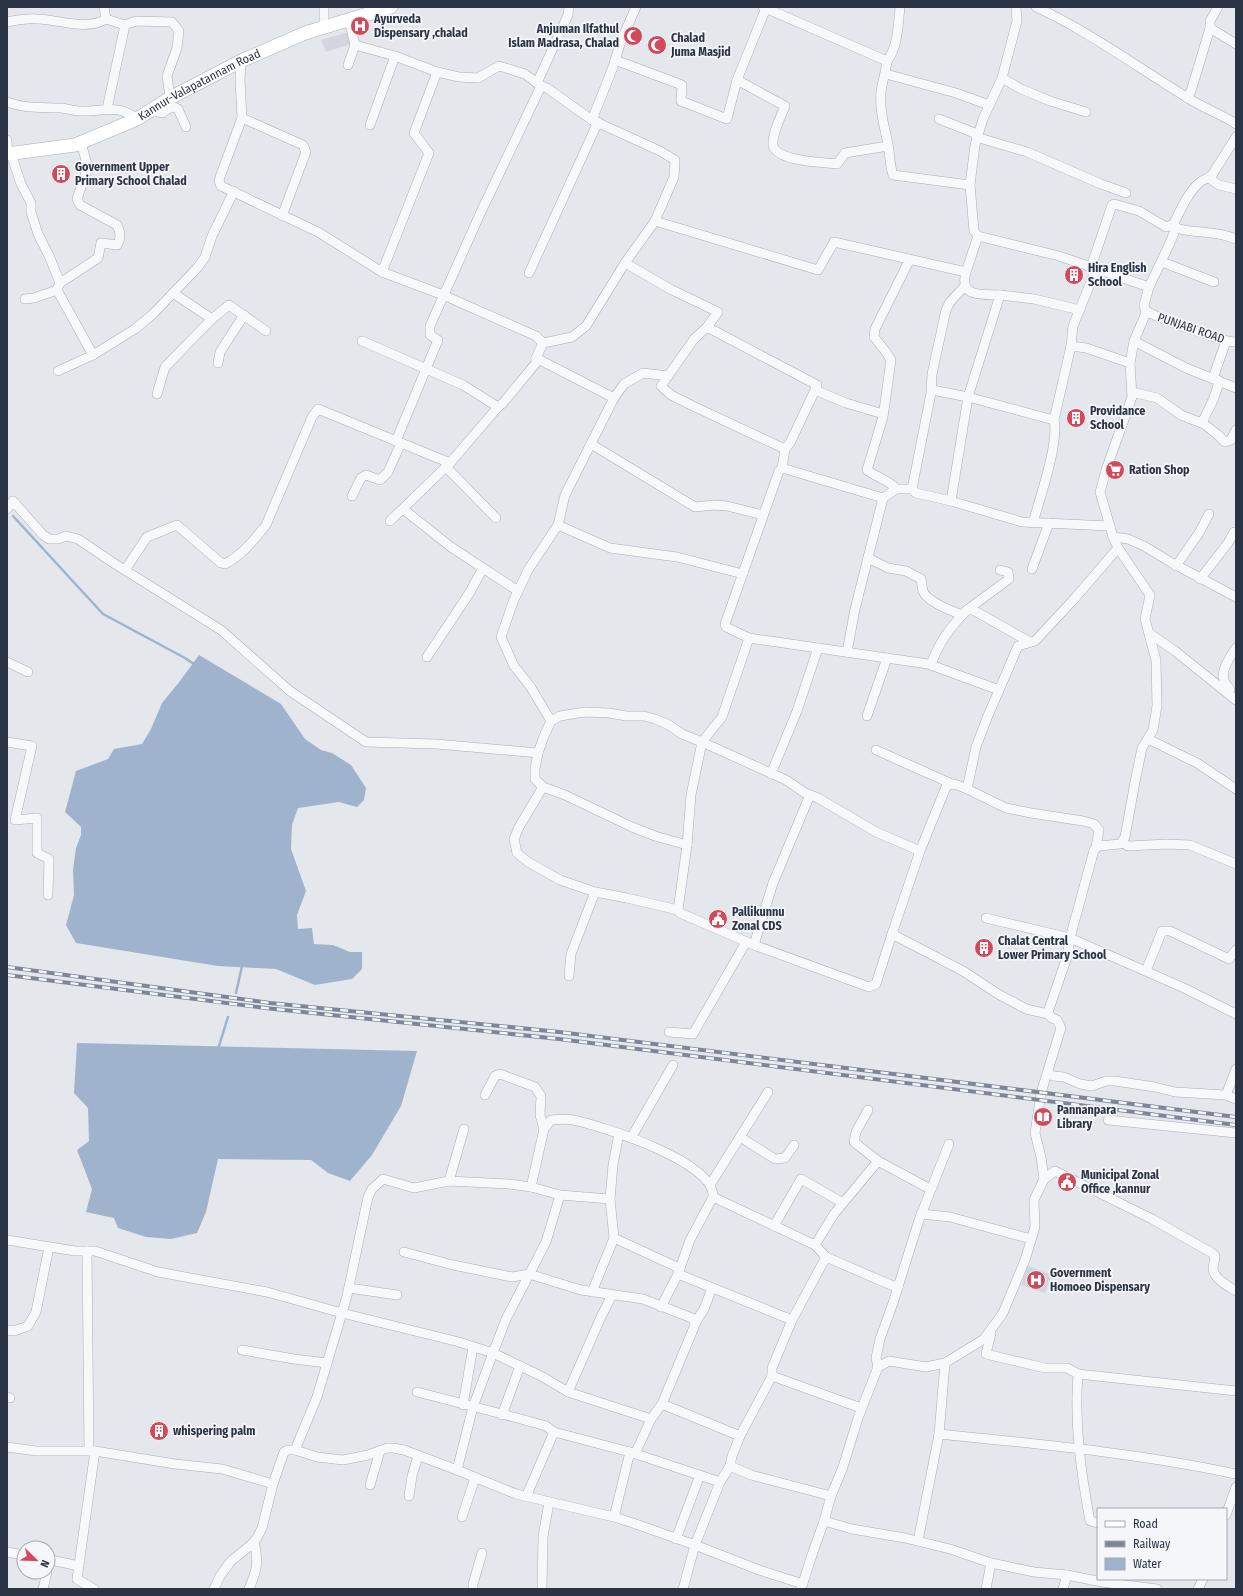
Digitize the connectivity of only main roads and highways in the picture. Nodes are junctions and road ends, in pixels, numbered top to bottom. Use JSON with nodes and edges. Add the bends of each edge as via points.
{"nodes":[{"id":1,"x":391,"y":7,"type":"edge"},
{"id":2,"x":8,"y":154,"type":"edge"}],
"edges":[{"from":1,"to":2,"type":"main road","name":"Kannur-Valapatannam Road","via":[[305,33],[241,60],[137,119],[80,143]]}]}
